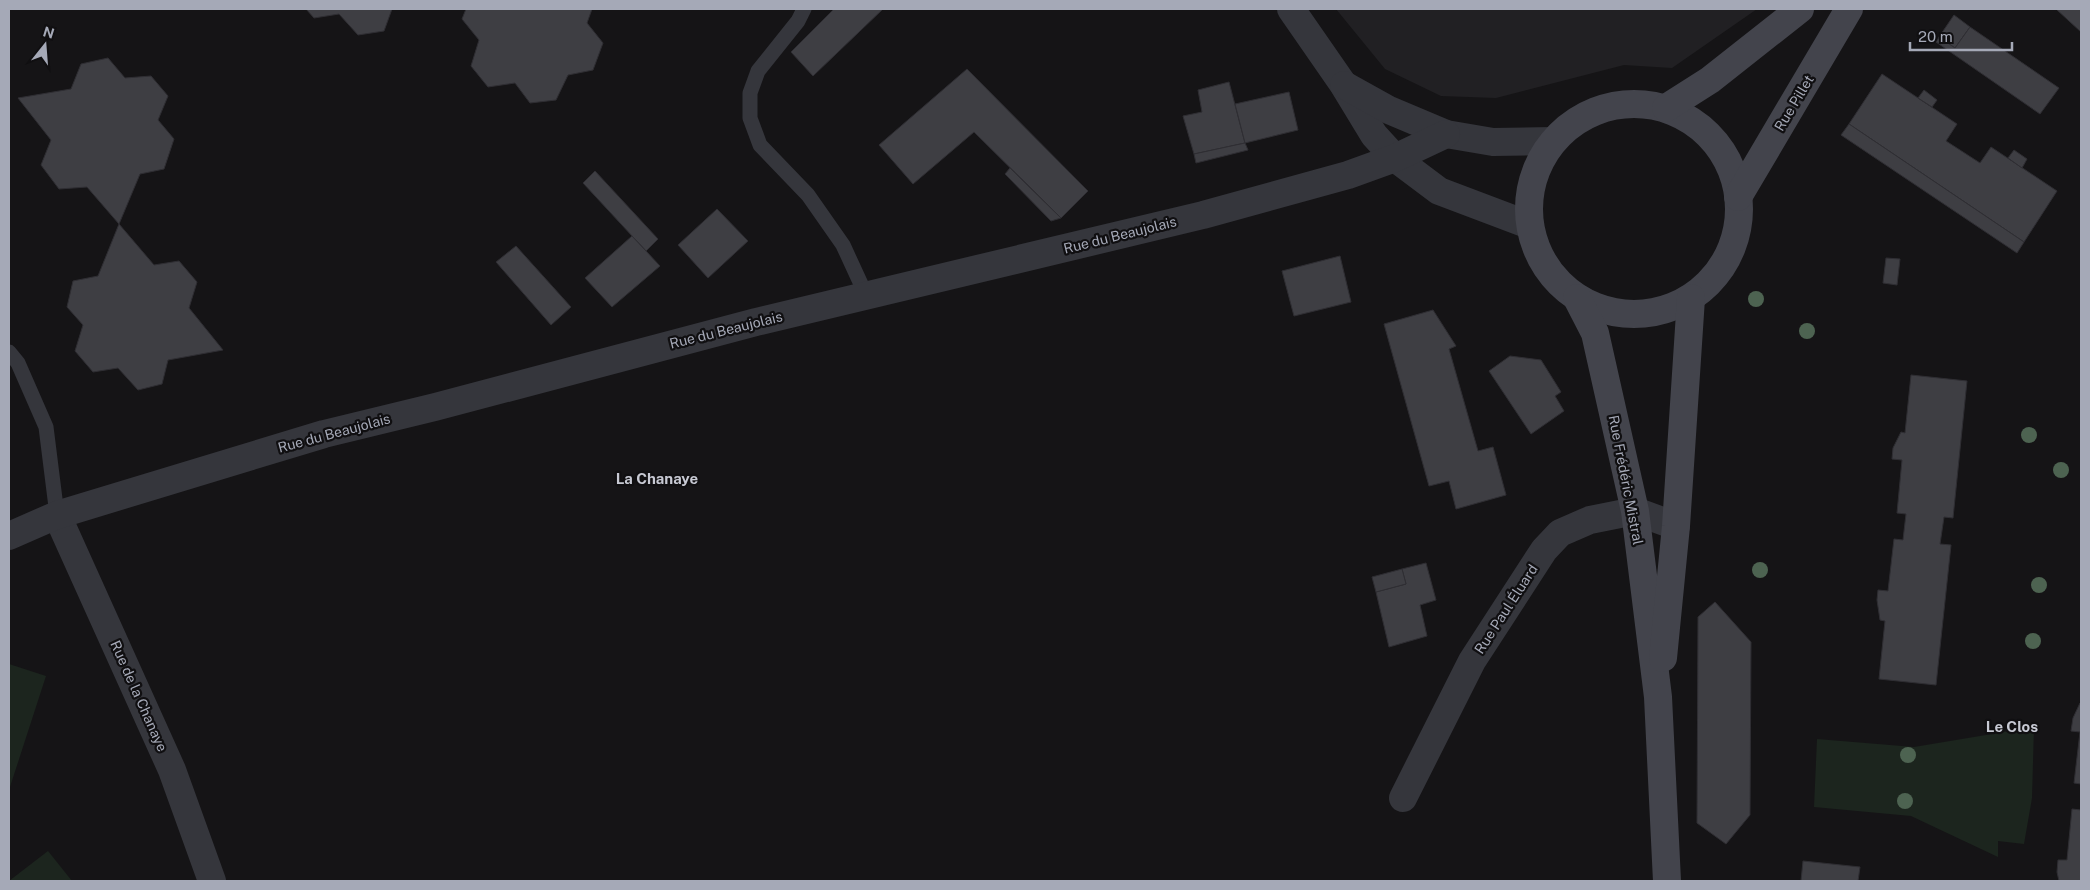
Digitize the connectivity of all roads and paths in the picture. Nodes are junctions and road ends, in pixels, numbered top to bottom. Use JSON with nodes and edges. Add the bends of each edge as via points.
{"nodes":[{"id":1,"x":804,"y":9,"type":"edge"},
{"id":2,"x":1291,"y":9,"type":"edge"},
{"id":3,"x":1800,"y":9,"type":"edge"},
{"id":4,"x":1849,"y":9,"type":"edge"},
{"id":5,"x":1343,"y":84,"type":"junction"},
{"id":6,"x":1666,"y":108,"type":"junction"},
{"id":7,"x":1446,"y":134,"type":"junction"},
{"id":8,"x":1553,"y":141,"type":"junction"},
{"id":9,"x":1395,"y":158,"type":"junction"},
{"id":10,"x":1738,"y":197,"type":"junction"},
{"id":11,"x":1529,"y":225,"type":"junction"},
{"id":12,"x":866,"y":295,"type":"junction"},
{"id":13,"x":1577,"y":298,"type":"junction"},
{"id":14,"x":1692,"y":298,"type":"junction"},
{"id":15,"x":9,"y":352,"type":"edge"},
{"id":16,"x":1635,"y":511,"type":"junction"},
{"id":17,"x":57,"y":515,"type":"junction"},
{"id":18,"x":1676,"y":526,"type":"junction"},
{"id":19,"x":9,"y":536,"type":"edge"},
{"id":20,"x":1658,"y":697,"type":"junction"},
{"id":21,"x":1403,"y":798,"type":"dead end"},
{"id":22,"x":212,"y":881,"type":"edge"},
{"id":23,"x":1667,"y":881,"type":"edge"}],
"edges":[{"from":1,"to":12,"type":"lane","via":[[758,71],[750,93],[750,118],[760,145],[808,195],[843,245]]},
{"from":2,"to":5,"type":"street"},
{"from":3,"to":6,"type":"street","via":[[1710,80]]},
{"from":4,"to":10,"type":"street","name":"Rue Pillet"},
{"from":5,"to":7,"type":"street","via":[[1390,110]]},
{"from":5,"to":9,"type":"street","via":[[1374,135]]},
{"from":6,"to":8,"type":"street","via":[[1618,104],[1588,114]]},
{"from":6,"to":10,"type":"street","via":[[1698,124],[1724,153],[1737,183]]},
{"from":7,"to":8,"type":"street","via":[[1493,142]]},
{"from":7,"to":9,"type":"street","name":"Rue du Beaujolais"},
{"from":8,"to":11,"type":"street","via":[[1533,177],[1528,205]]},
{"from":9,"to":11,"type":"street","via":[[1438,191]]},
{"from":9,"to":12,"type":"street","name":"Rue du Beaujolais","via":[[1203,215]]},
{"from":10,"to":14,"type":"street","via":[[1740,211],[1734,245],[1717,275]]},
{"from":11,"to":13,"type":"street","via":[[1536,249],[1556,281]]},
{"from":12,"to":17,"type":"street","name":"Rue du Beaujolais","via":[[324,434]]},
{"from":13,"to":14,"type":"street","via":[[1622,314],[1666,310]]},
{"from":13,"to":16,"type":"street","name":"Rue Frédéric Mistral","via":[[1595,333]]},
{"from":14,"to":18,"type":"street","name":"Rue Frédéric Mistral"},
{"from":15,"to":17,"type":"lane","via":[[18,363],[46,426]]},
{"from":16,"to":18,"type":"street"},
{"from":16,"to":20,"type":"street","name":"Rue Frédéric Mistral"},
{"from":16,"to":21,"type":"street","name":"Rue Paul Éluard","via":[[1590,520],[1560,533],[1544,550],[1472,661]]},
{"from":17,"to":19,"type":"street","name":"Rue du Beaujolais"},
{"from":17,"to":22,"type":"street","name":"Rue de la Chanaye","via":[[172,770]]},
{"from":18,"to":20,"type":"street","name":"Rue Frédéric Mistral"},
{"from":20,"to":23,"type":"street","name":"Rue Frédéric Mistral"}]}
